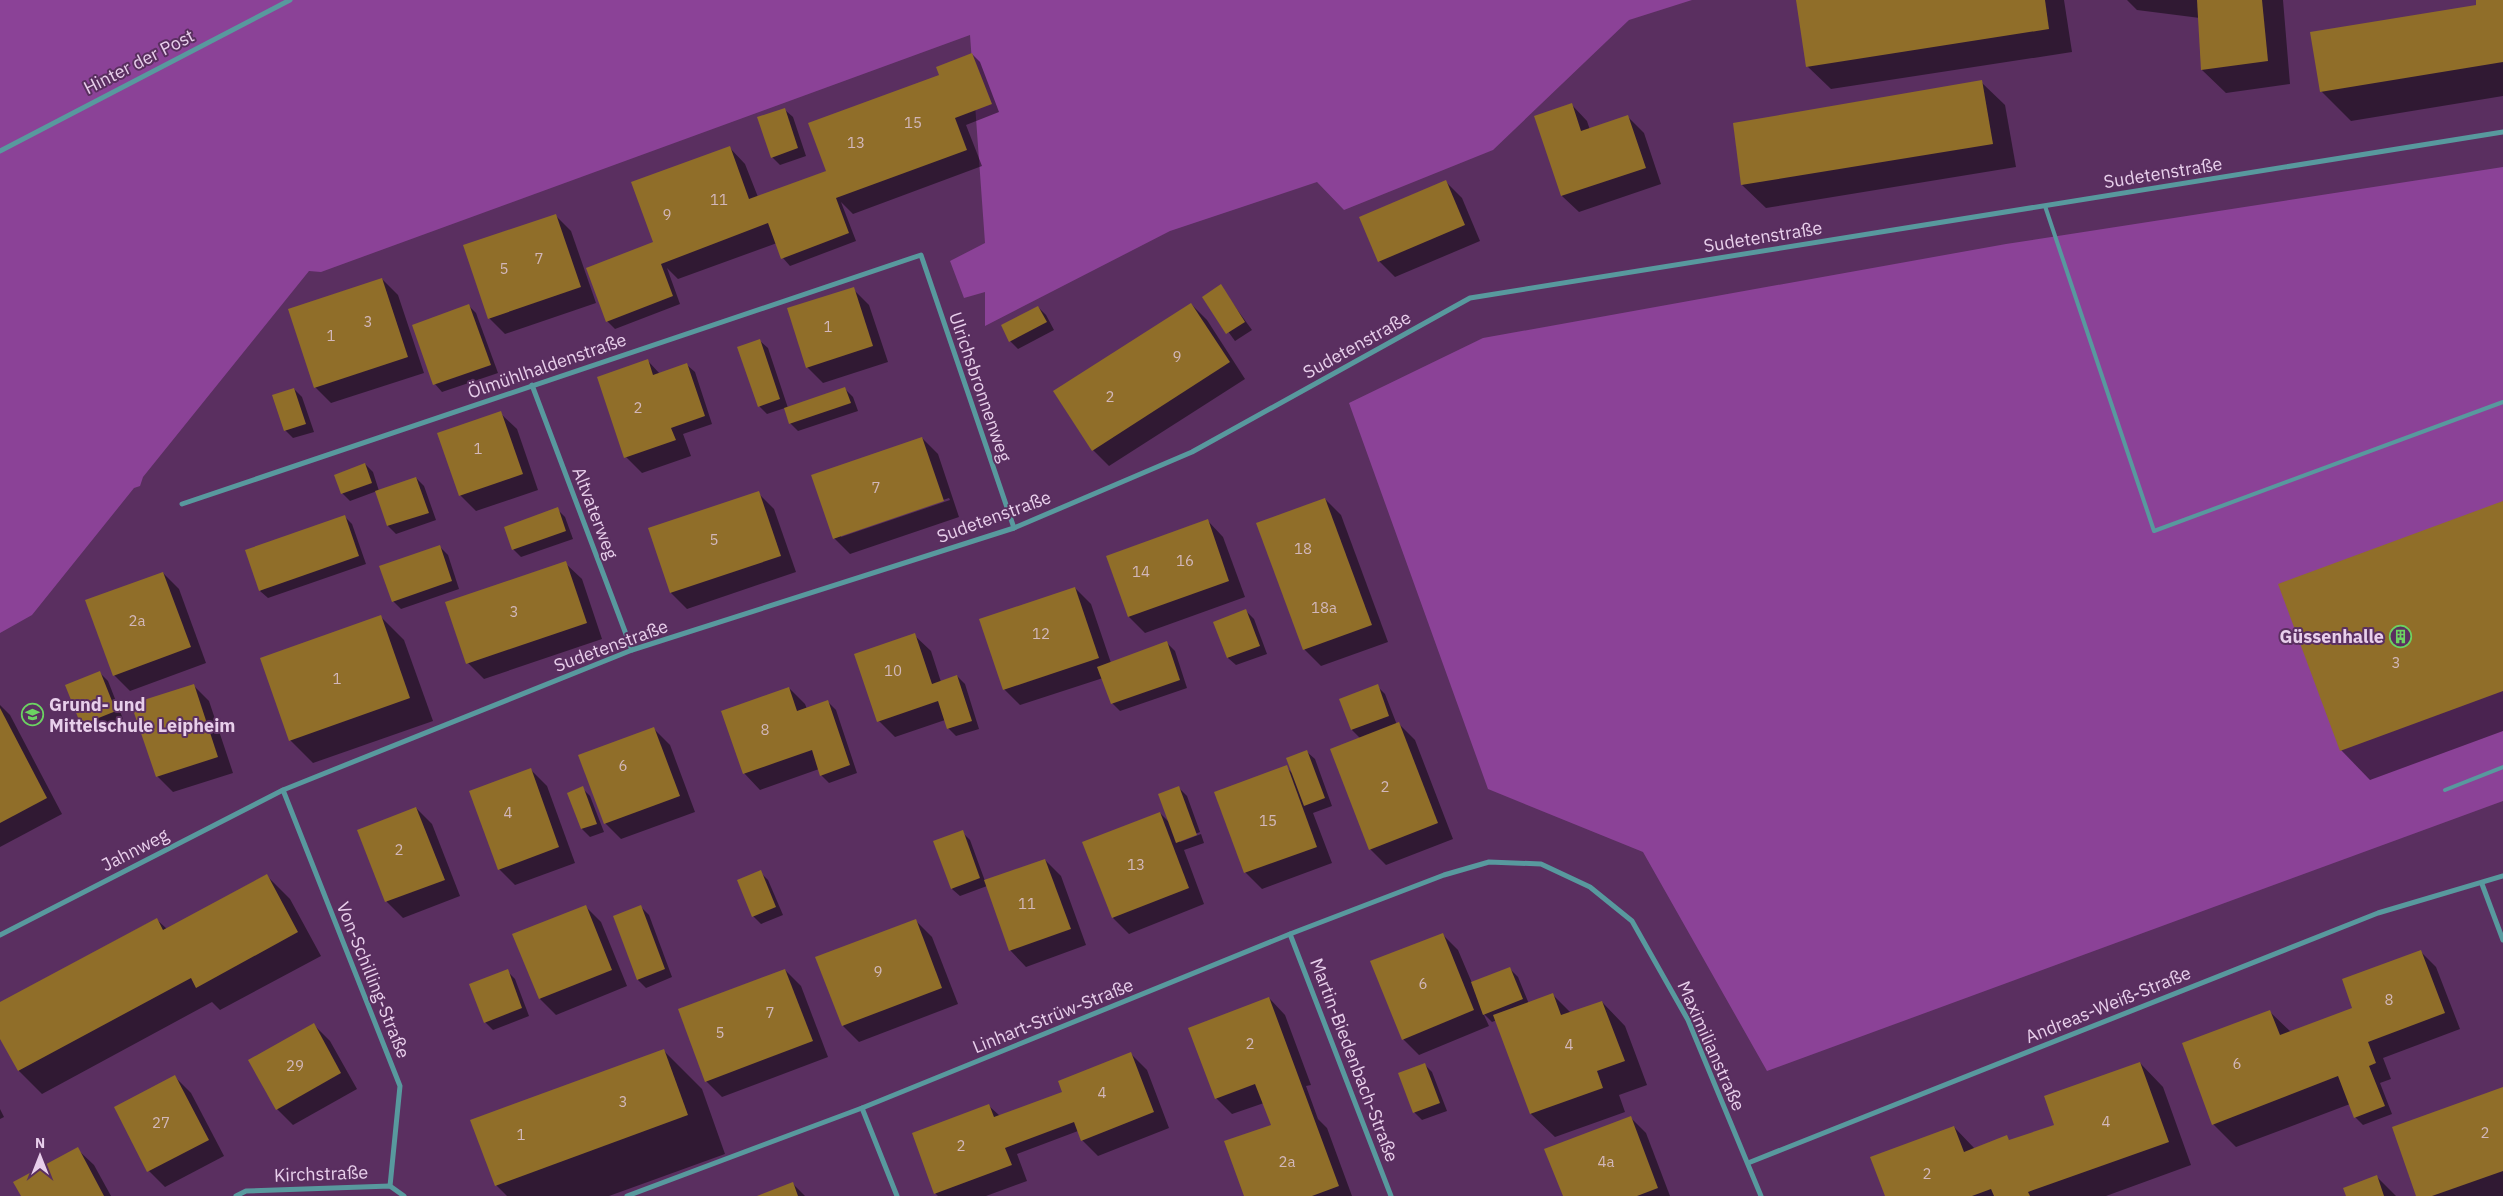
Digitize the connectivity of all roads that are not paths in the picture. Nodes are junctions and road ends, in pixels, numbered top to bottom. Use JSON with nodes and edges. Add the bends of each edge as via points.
{"nodes":[{"id":1,"x":290,"y":0,"type":"edge"},
{"id":2,"x":2503,"y":132,"type":"edge"},
{"id":3,"x":0,"y":151,"type":"edge"},
{"id":4,"x":2045,"y":206,"type":"junction"},
{"id":5,"x":921,"y":255,"type":"joint"},
{"id":6,"x":532,"y":385,"type":"junction"},
{"id":7,"x":2503,"y":402,"type":"edge"},
{"id":8,"x":182,"y":504,"type":"dead end"},
{"id":9,"x":1014,"y":528,"type":"junction"},
{"id":10,"x":632,"y":650,"type":"junction"},
{"id":11,"x":2503,"y":767,"type":"edge"},
{"id":12,"x":283,"y":790,"type":"junction"},
{"id":13,"x":2445,"y":790,"type":"dead end"},
{"id":14,"x":1489,"y":862,"type":"joint"},
{"id":15,"x":2503,"y":876,"type":"edge"},
{"id":16,"x":2482,"y":884,"type":"junction"},
{"id":17,"x":1290,"y":934,"type":"junction"},
{"id":18,"x":0,"y":935,"type":"edge"},
{"id":19,"x":2503,"y":940,"type":"edge"},
{"id":20,"x":862,"y":1108,"type":"junction"},
{"id":21,"x":1748,"y":1163,"type":"junction"},
{"id":22,"x":390,"y":1186,"type":"junction"},
{"id":23,"x":236,"y":1196,"type":"edge"},
{"id":24,"x":404,"y":1196,"type":"edge"},
{"id":25,"x":627,"y":1196,"type":"edge"},
{"id":26,"x":897,"y":1196,"type":"edge"},
{"id":27,"x":1391,"y":1196,"type":"edge"},
{"id":28,"x":1760,"y":1196,"type":"edge"}],
"edges":[{"from":1,"to":3,"type":"street","name":"Hinter der Post"},
{"from":2,"to":4,"type":"street","name":"Sudetenstraße"},
{"from":4,"to":7,"type":"lane","via":[[2154,531]]},
{"from":4,"to":9,"type":"street","name":"Sudetenstraße","via":[[1470,298],[1192,452]]},
{"from":5,"to":6,"type":"street","name":"Ölmühlhaldenstraße"},
{"from":5,"to":9,"type":"street","name":"Ulrichsbronnenweg"},
{"from":6,"to":8,"type":"street","name":"Ölmühlhaldenstraße"},
{"from":6,"to":10,"type":"street","name":"Altvaterweg"},
{"from":9,"to":10,"type":"street","name":"Sudetenstraße"},
{"from":10,"to":12,"type":"street","name":"Sudetenstraße"},
{"from":11,"to":13,"type":"lane"},
{"from":12,"to":18,"type":"street","name":"Jahnweg"},
{"from":12,"to":22,"type":"street","name":"Von-Schilling-Straße","via":[[400,1086]]},
{"from":14,"to":17,"type":"street","name":"Linhart-Strüw-Straße","via":[[1444,875]]},
{"from":14,"to":21,"type":"street","name":"Maximilianstraße","via":[[1542,864],[1590,887],[1632,920],[1688,1020]]},
{"from":15,"to":16,"type":"street","name":"Andreas-Weiß-Straße"},
{"from":16,"to":19,"type":"street"},
{"from":16,"to":21,"type":"street","name":"Andreas-Weiß-Straße","via":[[2378,912]]},
{"from":17,"to":20,"type":"street","name":"Linhart-Strüw-Straße"},
{"from":17,"to":27,"type":"street","name":"Martin-Biedenbach-Straße"},
{"from":20,"to":25,"type":"street","name":"Linhart-Strüw-Straße"},
{"from":20,"to":26,"type":"street"},
{"from":21,"to":28,"type":"street","name":"Maximilianstraße"},
{"from":22,"to":23,"type":"street","name":"Kirchstraße","via":[[246,1191]]},
{"from":22,"to":24,"type":"street","name":"Kirchstraße"}]}
